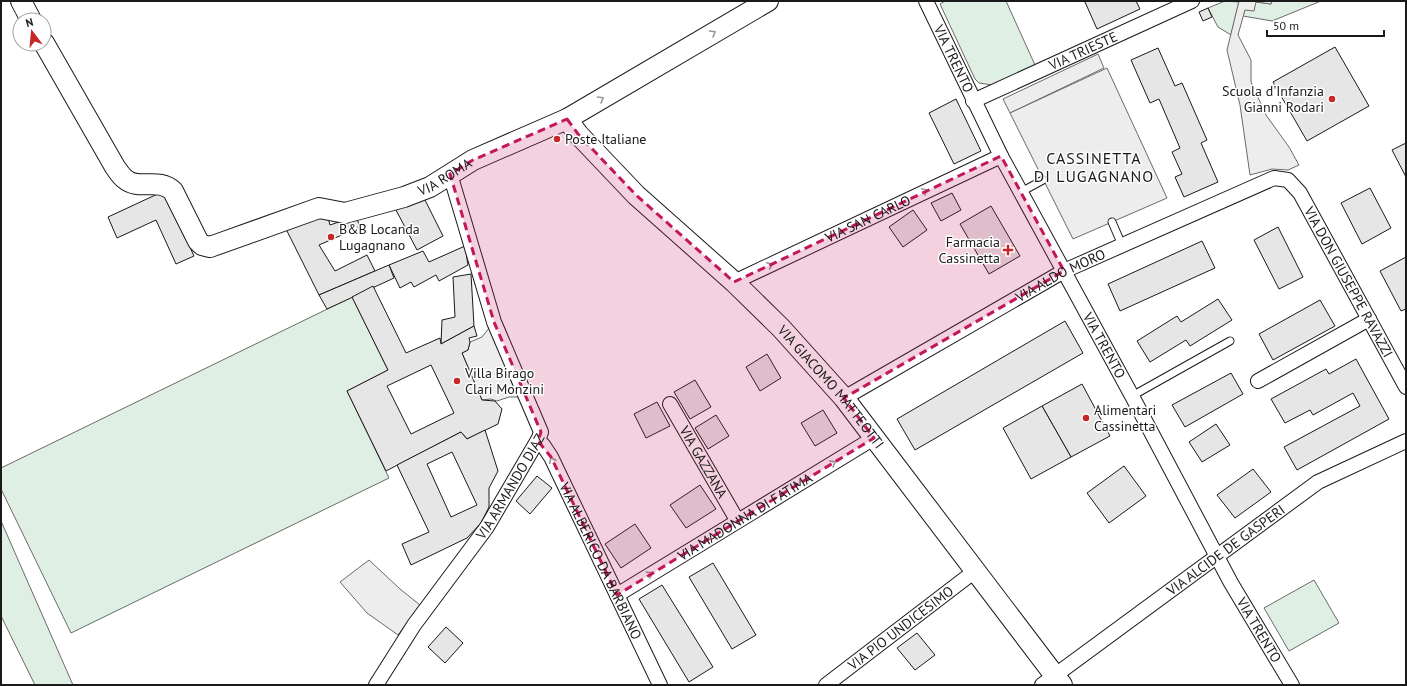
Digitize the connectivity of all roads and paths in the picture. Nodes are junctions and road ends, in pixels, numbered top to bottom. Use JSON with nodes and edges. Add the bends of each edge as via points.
{"nodes":[{"id":1,"x":20,"y":1,"type":"edge"},
{"id":2,"x":768,"y":1,"type":"edge"},
{"id":3,"x":926,"y":1,"type":"edge"},
{"id":4,"x":1192,"y":1,"type":"edge"},
{"id":5,"x":26,"y":12,"type":"edge"},
{"id":6,"x":50,"y":52,"type":"edge"},
{"id":7,"x":973,"y":101,"type":"junction"},
{"id":8,"x":567,"y":119,"type":"junction"},
{"id":9,"x":1001,"y":156,"type":"junction"},
{"id":10,"x":450,"y":174,"type":"junction"},
{"id":11,"x":1288,"y":175,"type":"joint"},
{"id":12,"x":1043,"y":180,"type":"dead end"},
{"id":13,"x":1021,"y":192,"type":"junction"},
{"id":14,"x":1112,"y":222,"type":"dead end"},
{"id":15,"x":1122,"y":245,"type":"junction"},
{"id":16,"x":1064,"y":271,"type":"junction"},
{"id":17,"x":734,"y":282,"type":"junction"},
{"id":18,"x":1369,"y":319,"type":"junction"},
{"id":19,"x":1230,"y":341,"type":"dead end"},
{"id":20,"x":1258,"y":381,"type":"dead end"},
{"id":21,"x":1406,"y":387,"type":"edge"},
{"id":22,"x":1132,"y":396,"type":"junction"},
{"id":23,"x":844,"y":398,"type":"junction"},
{"id":24,"x":670,"y":404,"type":"dead end"},
{"id":25,"x":874,"y":438,"type":"junction"},
{"id":26,"x":538,"y":441,"type":"junction"},
{"id":27,"x":1406,"y":441,"type":"edge"},
{"id":28,"x":737,"y":520,"type":"junction"},
{"id":29,"x":1216,"y":557,"type":"junction"},
{"id":30,"x":975,"y":571,"type":"junction"},
{"id":31,"x":617,"y":595,"type":"junction"},
{"id":32,"x":1053,"y":682,"type":"edge"},
{"id":33,"x":376,"y":685,"type":"edge"},
{"id":34,"x":660,"y":685,"type":"edge"},
{"id":35,"x":826,"y":685,"type":"edge"},
{"id":36,"x":1292,"y":685,"type":"edge"}],
"edges":[{"from":1,"to":5,"type":"street"},
{"from":8,"to":2,"type":"street","name":"VIA ROMA","one_way":true},
{"from":3,"to":7,"type":"street","name":"VIA TRENTO"},
{"from":4,"to":7,"type":"street","name":"VIA TRIESTE"},
{"from":6,"to":10,"type":"street","name":"VIA ROMA","via":[[114,167],[126,180],[142,185],[167,185],[173,191],[202,245],[210,247],[319,208],[345,212],[404,198],[430,187]]},
{"from":7,"to":9,"type":"street","name":"VIA TRENTO"},
{"from":8,"to":10,"type":"street","name":"VIA ROMA","via":[[473,160]]},
{"from":8,"to":17,"type":"street","name":"VIA GIACOMO MATTEOTTI","via":[[636,195]]},
{"from":9,"to":13,"type":"street","name":"VIA TRENTO"},
{"from":17,"to":9,"type":"street","name":"VIA SAN CARLO","one_way":true},
{"from":10,"to":26,"type":"street","name":"VIA ARMANDO DIAZ","via":[[494,322],[541,432]]},
{"from":11,"to":15,"type":"street","name":"VIA ALDO MORO","via":[[1274,178]]},
{"from":11,"to":18,"type":"street","name":"VIA DON GIUSEPPE RAVAZZI"},
{"from":12,"to":13,"type":"lane"},
{"from":13,"to":16,"type":"street","name":"VIA TRENTO"},
{"from":14,"to":15,"type":"lane"},
{"from":15,"to":16,"type":"street","name":"VIA ALDO MORO"},
{"from":16,"to":22,"type":"street","name":"VIA TRENTO"},
{"from":16,"to":23,"type":"street","name":"VIA ALDO MORO"},
{"from":17,"to":23,"type":"street","name":"VIA GIACOMO MATTEOTTI","via":[[781,328]]},
{"from":18,"to":20,"type":"street"},
{"from":18,"to":21,"type":"street","name":"VIA DON GIUSEPPE RAVAZZI"},
{"from":19,"to":22,"type":"lane"},
{"from":22,"to":29,"type":"street","name":"VIA TRENTO"},
{"from":23,"to":25,"type":"street","name":"VIA GIACOMO MATTEOTTI"},
{"from":24,"to":28,"type":"street","name":"VIA GAZZANA"},
{"from":28,"to":25,"type":"street","name":"VIA MADONNA DI FATIMA","one_way":true},
{"from":25,"to":30,"type":"street","name":"VIA GIACOMO MATTEOTTI"},
{"from":31,"to":26,"type":"street","name":"VIA ALBERICO DA BARBIANO","one_way":true,"via":[[549,453]]},
{"from":26,"to":33,"type":"street","name":"VIA ARMANDO DIAZ","via":[[487,528],[414,625]]},
{"from":27,"to":29,"type":"street","name":"VIA ALCIDE DE GASPERI","via":[[1318,482]]},
{"from":31,"to":28,"type":"street","name":"VIA MADONNA DI FATIMA","one_way":true},
{"from":29,"to":32,"type":"street","name":"VIA ALCIDE DE GASPERI"},
{"from":29,"to":36,"type":"street","name":"VIA TRENTO"},
{"from":30,"to":32,"type":"street","name":"VIA GIACOMO MATTEOTTI"},
{"from":30,"to":35,"type":"street","name":"VIA PIO UNDICESIMO"},
{"from":31,"to":34,"type":"street","name":"VIA ALBERICO DA BARBIANO"}]}
